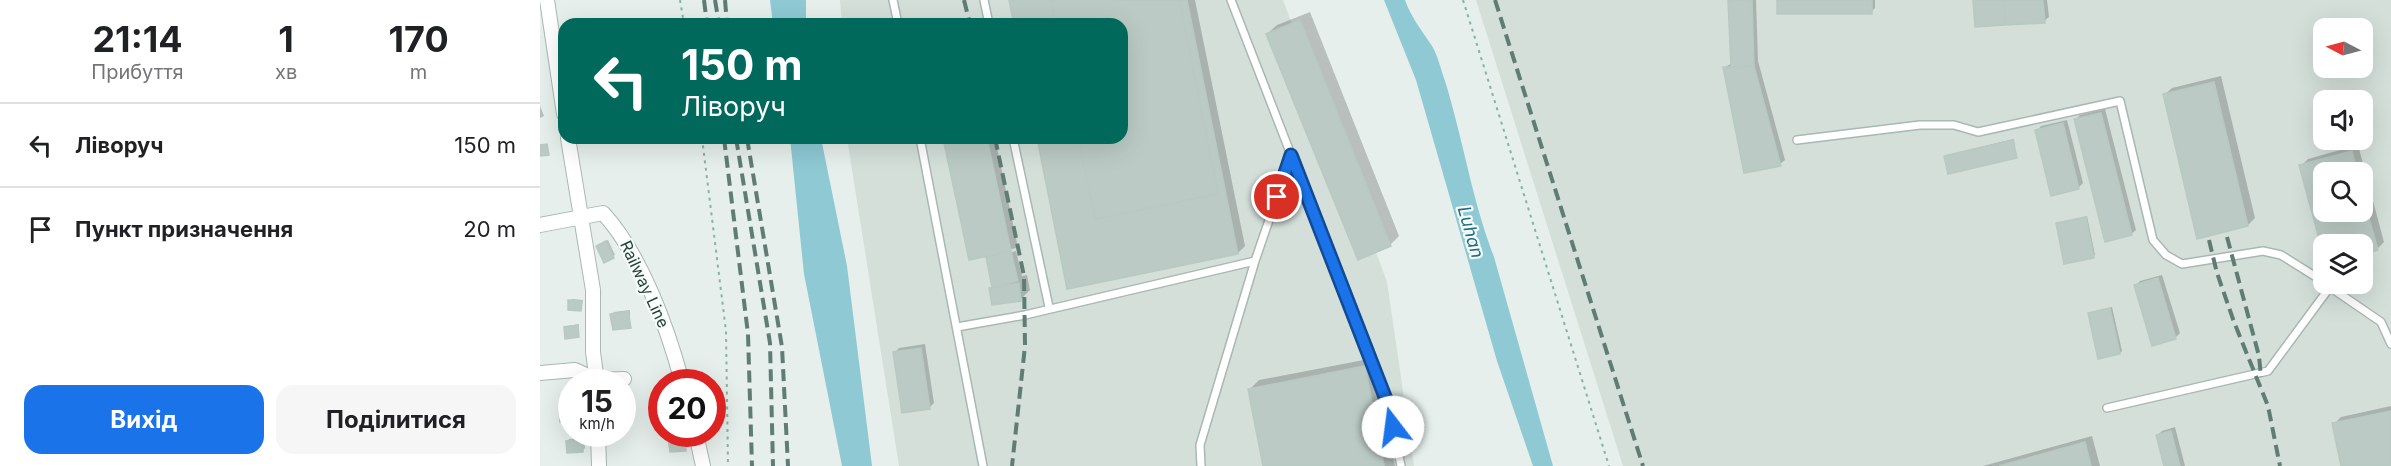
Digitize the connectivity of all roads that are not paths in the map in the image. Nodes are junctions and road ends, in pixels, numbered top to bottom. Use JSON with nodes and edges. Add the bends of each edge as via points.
{"nodes":[{"id":1,"x":547,"y":0,"type":"edge"},
{"id":2,"x":893,"y":0,"type":"edge"},
{"id":3,"x":984,"y":0,"type":"edge"},
{"id":4,"x":1231,"y":0,"type":"edge"},
{"id":5,"x":897,"y":18,"type":"edge"},
{"id":6,"x":988,"y":18,"type":"edge"},
{"id":7,"x":558,"y":74,"type":"edge"},
{"id":8,"x":1797,"y":140,"type":"dead end"},
{"id":9,"x":569,"y":144,"type":"edge"},
{"id":10,"x":921,"y":144,"type":"edge"},
{"id":11,"x":1014,"y":144,"type":"edge"},
{"id":12,"x":1291,"y":155,"type":"junction"},
{"id":13,"x":581,"y":216,"type":"junction"},
{"id":14,"x":540,"y":225,"type":"edge"},
{"id":15,"x":1255,"y":261,"type":"junction"},
{"id":16,"x":2313,"y":276,"type":"edge"},
{"id":17,"x":2319,"y":294,"type":"edge"},
{"id":18,"x":2340,"y":294,"type":"edge"},
{"id":19,"x":1049,"y":308,"type":"junction"},
{"id":20,"x":957,"y":327,"type":"junction"},
{"id":21,"x":2391,"y":344,"type":"edge"},
{"id":22,"x":595,"y":369,"type":"edge"},
{"id":23,"x":678,"y":369,"type":"edge"},
{"id":24,"x":558,"y":371,"type":"edge"},
{"id":25,"x":540,"y":373,"type":"edge"},
{"id":26,"x":2106,"y":408,"type":"dead end"},
{"id":27,"x":598,"y":447,"type":"edge"},
{"id":28,"x":699,"y":447,"type":"edge"},
{"id":29,"x":598,"y":466,"type":"edge"},
{"id":30,"x":703,"y":466,"type":"edge"},
{"id":31,"x":983,"y":466,"type":"edge"},
{"id":32,"x":1201,"y":466,"type":"edge"},
{"id":33,"x":1401,"y":466,"type":"edge"}],
"edges":[{"from":1,"to":7,"type":"street"},
{"from":2,"to":5,"type":"lane"},
{"from":3,"to":6,"type":"lane"},
{"from":4,"to":12,"type":"lane"},
{"from":8,"to":16,"type":"lane","via":[[1920,125],[1954,124],[1978,132],[2120,101],[2153,240],[2166,255],[2182,264],[2263,251],[2281,255]]},
{"from":9,"to":13,"type":"street"},
{"from":10,"to":20,"type":"lane"},
{"from":11,"to":19,"type":"lane"},
{"from":12,"to":15,"type":"lane"},
{"from":12,"to":33,"type":"lane","via":[[1389,407]]},
{"from":13,"to":14,"type":"street"},
{"from":13,"to":22,"type":"street","via":[[593,290]]},
{"from":13,"to":23,"type":"street","name":"Railway Line","via":[[603,213],[621,233],[670,338]]},
{"from":15,"to":19,"type":"lane"},
{"from":15,"to":32,"type":"lane","via":[[1200,445]]},
{"from":17,"to":26,"type":"lane","via":[[2268,371]]},
{"from":18,"to":21,"type":"lane","via":[[2381,322]]},
{"from":19,"to":20,"type":"lane"},
{"from":20,"to":31,"type":"lane"},
{"from":24,"to":25,"type":"street"},
{"from":27,"to":29,"type":"street"},
{"from":28,"to":30,"type":"street"}]}
